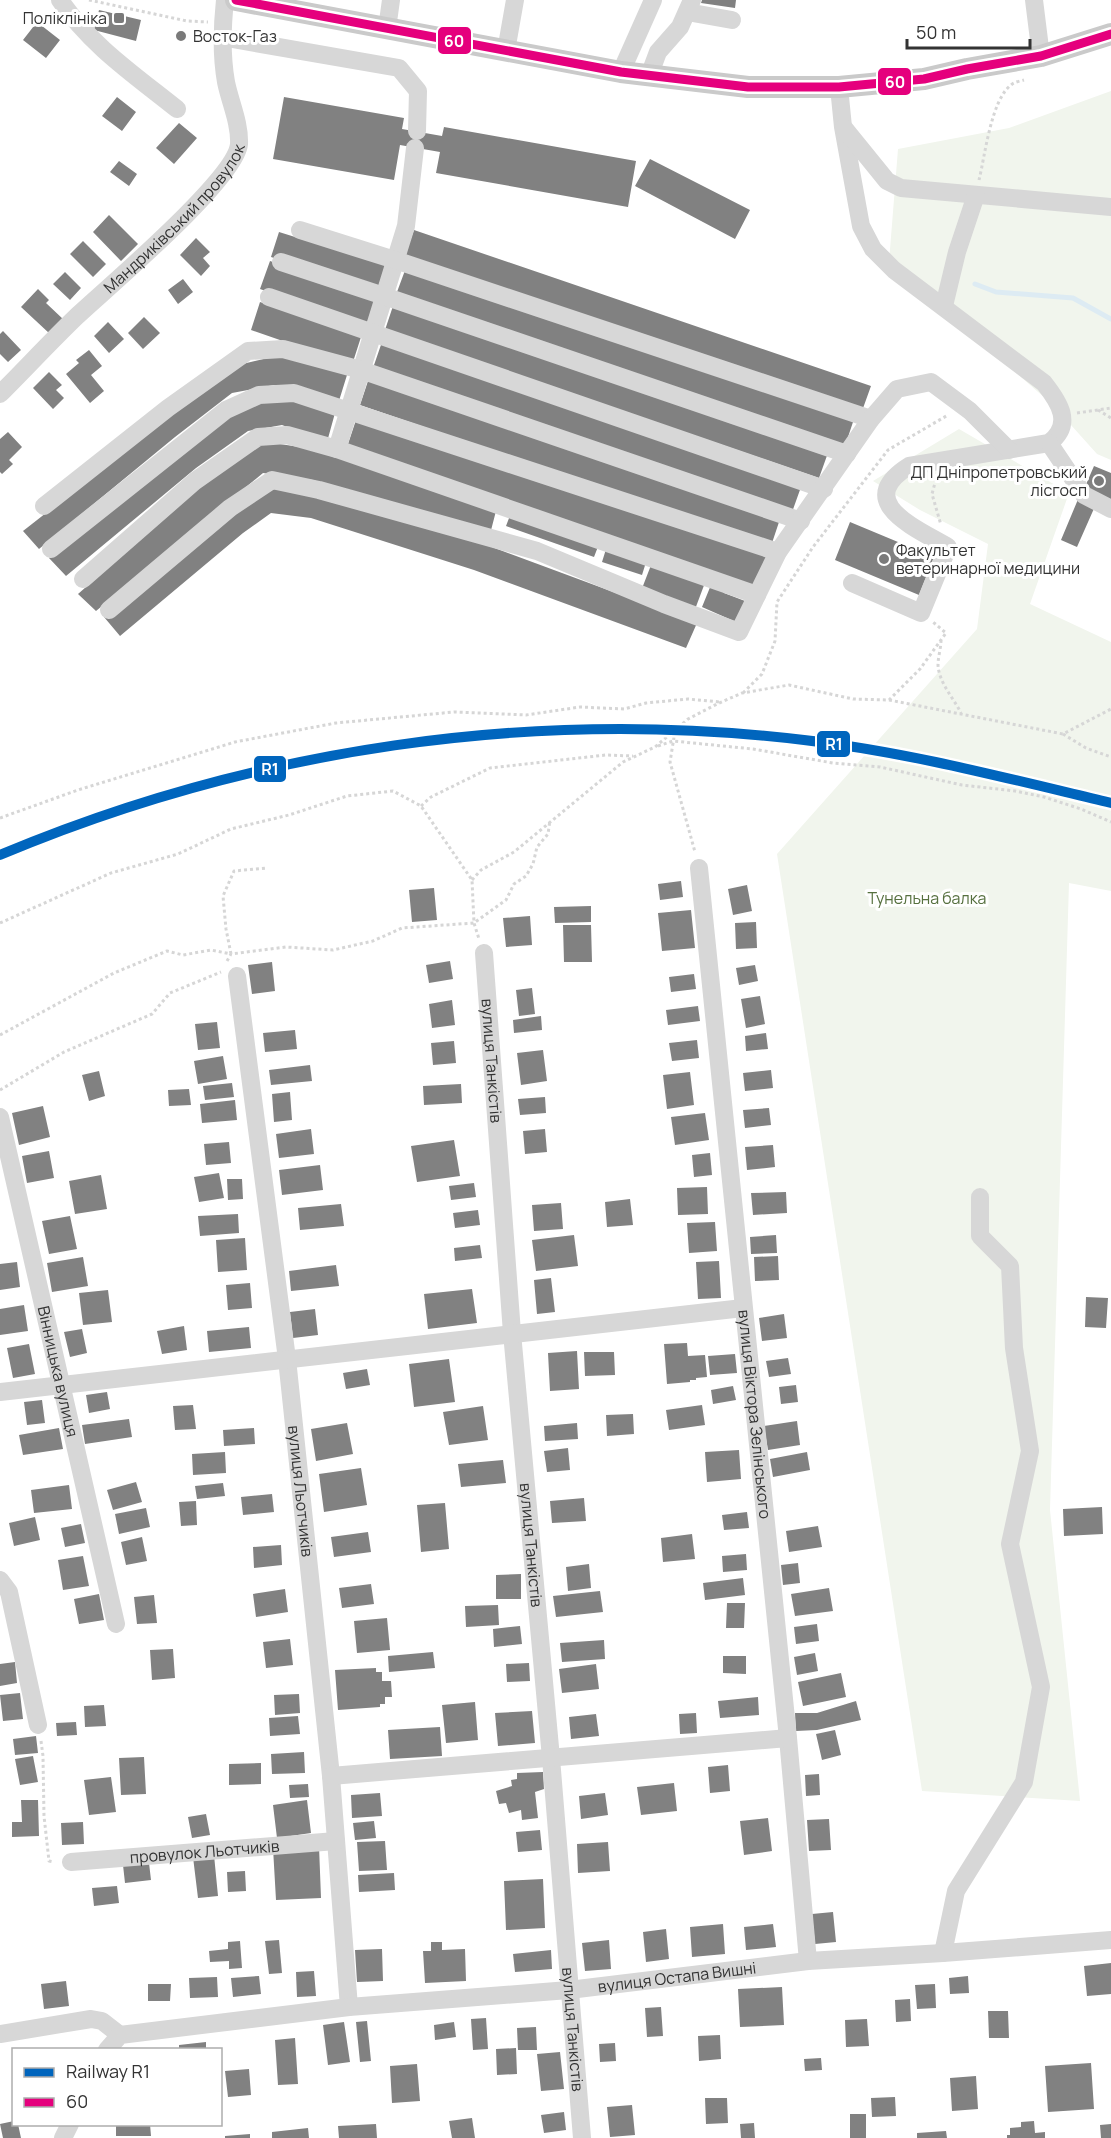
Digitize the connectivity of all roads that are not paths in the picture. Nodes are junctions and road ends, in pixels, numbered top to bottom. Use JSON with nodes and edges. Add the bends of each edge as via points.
{"nodes":[{"id":1,"x":60,"y":0,"type":"edge"},
{"id":2,"x":225,"y":0,"type":"edge"},
{"id":3,"x":236,"y":0,"type":"edge"},
{"id":4,"x":391,"y":0,"type":"edge"},
{"id":5,"x":515,"y":0,"type":"edge"},
{"id":6,"x":653,"y":0,"type":"edge"},
{"id":7,"x":1034,"y":0,"type":"edge"},
{"id":8,"x":689,"y":6,"type":"edge"},
{"id":9,"x":732,"y":20,"type":"dead end"},
{"id":10,"x":387,"y":28,"type":"junction"},
{"id":11,"x":222,"y":30,"type":"junction"},
{"id":12,"x":1111,"y":35,"type":"edge"},
{"id":13,"x":506,"y":51,"type":"junction"},
{"id":14,"x":1041,"y":56,"type":"junction"},
{"id":15,"x":621,"y":72,"type":"junction"},
{"id":16,"x":649,"y":76,"type":"junction"},
{"id":17,"x":839,"y":87,"type":"junction"},
{"id":18,"x":177,"y":109,"type":"dead end"},
{"id":19,"x":843,"y":127,"type":"junction"},
{"id":20,"x":976,"y":195,"type":"junction"},
{"id":21,"x":1111,"y":207,"type":"edge"},
{"id":22,"x":300,"y":230,"type":"dead end"},
{"id":23,"x":395,"y":260,"type":"junction"},
{"id":24,"x":281,"y":262,"type":"dead end"},
{"id":25,"x":384,"y":296,"type":"junction"},
{"id":26,"x":269,"y":297,"type":"dead end"},
{"id":27,"x":944,"y":306,"type":"junction"},
{"id":28,"x":373,"y":332,"type":"junction"},
{"id":29,"x":361,"y":370,"type":"junction"},
{"id":30,"x":0,"y":394,"type":"edge"},
{"id":31,"x":348,"y":409,"type":"junction"},
{"id":32,"x":871,"y":419,"type":"junction"},
{"id":33,"x":1049,"y":443,"type":"junction"},
{"id":34,"x":337,"y":449,"type":"junction"},
{"id":35,"x":1009,"y":450,"type":"junction"},
{"id":36,"x":847,"y":454,"type":"junction"},
{"id":37,"x":824,"y":489,"type":"junction"},
{"id":38,"x":44,"y":506,"type":"dead end"},
{"id":39,"x":1111,"y":509,"type":"edge"},
{"id":40,"x":801,"y":521,"type":"junction"},
{"id":41,"x":51,"y":549,"type":"dead end"},
{"id":42,"x":778,"y":552,"type":"junction"},
{"id":43,"x":83,"y":579,"type":"dead end"},
{"id":44,"x":852,"y":583,"type":"dead end"},
{"id":45,"x":757,"y":595,"type":"junction"},
{"id":46,"x":109,"y":610,"type":"dead end"},
{"id":47,"x":699,"y":868,"type":"road end"},
{"id":48,"x":484,"y":953,"type":"road end"},
{"id":49,"x":237,"y":976,"type":"road end"},
{"id":50,"x":0,"y":1117,"type":"edge"},
{"id":51,"x":980,"y":1197,"type":"dead end"},
{"id":52,"x":743,"y":1308,"type":"junction"},
{"id":53,"x":512,"y":1333,"type":"junction"},
{"id":54,"x":287,"y":1359,"type":"junction"},
{"id":55,"x":62,"y":1384,"type":"junction"},
{"id":56,"x":0,"y":1392,"type":"edge"},
{"id":57,"x":0,"y":1580,"type":"edge"},
{"id":58,"x":116,"y":1624,"type":"dead end"},
{"id":59,"x":39,"y":1725,"type":"road end"},
{"id":60,"x":788,"y":1738,"type":"junction"},
{"id":61,"x":551,"y":1758,"type":"junction"},
{"id":62,"x":331,"y":1776,"type":"junction"},
{"id":63,"x":336,"y":1840,"type":"junction"},
{"id":64,"x":71,"y":1862,"type":"road end"},
{"id":65,"x":1111,"y":1940,"type":"edge"},
{"id":66,"x":944,"y":1953,"type":"junction"},
{"id":67,"x":808,"y":1961,"type":"junction"},
{"id":68,"x":568,"y":1990,"type":"junction"},
{"id":69,"x":349,"y":2007,"type":"junction"},
{"id":70,"x":0,"y":2034,"type":"edge"},
{"id":71,"x":120,"y":2035,"type":"junction"},
{"id":72,"x":108,"y":2048,"type":"edge"},
{"id":73,"x":582,"y":2138,"type":"edge"}],
"edges":[{"from":1,"to":18,"type":"street","via":[[100,46]]},
{"from":2,"to":11,"type":"street","name":"Мандриківський провулок"},
{"from":3,"to":10,"type":"main road"},
{"from":4,"to":10,"type":"street"},
{"from":5,"to":13,"type":"street"},
{"from":6,"to":15,"type":"street"},
{"from":7,"to":14,"type":"street"},
{"from":8,"to":9,"type":"street"},
{"from":8,"to":16,"type":"street","via":[[680,27],[658,52]]},
{"from":10,"to":13,"type":"main road"},
{"from":11,"to":23,"type":"street","via":[[399,68],[418,91],[406,225]]},
{"from":11,"to":30,"type":"street","name":"Мандриківський провулок","via":[[226,83],[238,129],[239,146],[234,160],[186,216]]},
{"from":12,"to":14,"type":"main road"},
{"from":13,"to":15,"type":"main road"},
{"from":14,"to":17,"type":"main road","via":[[924,79]]},
{"from":15,"to":16,"type":"main road"},
{"from":16,"to":17,"type":"main road","via":[[748,87]]},
{"from":17,"to":19,"type":"street"},
{"from":19,"to":20,"type":"street","via":[[887,181],[901,188]]},
{"from":19,"to":27,"type":"street","via":[[861,226],[869,242],[894,270]]},
{"from":20,"to":21,"type":"street"},
{"from":20,"to":27,"type":"street"},
{"from":22,"to":23,"type":"street"},
{"from":23,"to":25,"type":"street"},
{"from":23,"to":32,"type":"street"},
{"from":24,"to":25,"type":"street"},
{"from":25,"to":28,"type":"street"},
{"from":25,"to":36,"type":"street"},
{"from":26,"to":28,"type":"street"},
{"from":27,"to":33,"type":"street","via":[[1044,383],[1057,399],[1063,412],[1060,429]]},
{"from":28,"to":29,"type":"street"},
{"from":28,"to":37,"type":"street"},
{"from":29,"to":31,"type":"street"},
{"from":29,"to":38,"type":"street","via":[[283,350],[248,351],[168,408]]},
{"from":29,"to":40,"type":"street"},
{"from":31,"to":34,"type":"street"},
{"from":31,"to":41,"type":"street","via":[[294,393],[259,395],[226,410]]},
{"from":31,"to":42,"type":"street"},
{"from":32,"to":35,"type":"street","via":[[897,389],[931,382]]},
{"from":32,"to":36,"type":"street"},
{"from":33,"to":35,"type":"street"},
{"from":33,"to":39,"type":"street","via":[[1084,495]]},
{"from":34,"to":43,"type":"street","via":[[287,435],[258,437],[195,481]]},
{"from":34,"to":45,"type":"street"},
{"from":35,"to":44,"type":"street","via":[[909,466],[887,486],[890,509],[948,547],[921,613]]},
{"from":36,"to":37,"type":"street"},
{"from":37,"to":40,"type":"street"},
{"from":40,"to":42,"type":"street"},
{"from":42,"to":45,"type":"street"},
{"from":45,"to":46,"type":"street","via":[[739,632],[537,551],[272,480],[230,508]]},
{"from":47,"to":52,"type":"street","name":"вулиця Віктора Зелінського"},
{"from":48,"to":53,"type":"street","name":"вулиця Танкістів"},
{"from":49,"to":54,"type":"street","name":"вулиця Льотчиків"},
{"from":50,"to":55,"type":"street","name":"Вінницька вулиця"},
{"from":51,"to":66,"type":"street","via":[[980,1236],[1010,1266],[1014,1348],[1030,1451],[1010,1544],[1041,1687],[1024,1782],[956,1891]]},
{"from":52,"to":53,"type":"street"},
{"from":52,"to":60,"type":"street","name":"вулиця Віктора Зелінського"},
{"from":53,"to":54,"type":"street"},
{"from":53,"to":61,"type":"street","name":"вулиця Танкістів"},
{"from":54,"to":55,"type":"street"},
{"from":54,"to":62,"type":"street","name":"вулиця Льотчиків"},
{"from":55,"to":56,"type":"street"},
{"from":55,"to":58,"type":"street","name":"Вінницька вулиця"},
{"from":57,"to":59,"type":"street","via":[[9,1592]]},
{"from":60,"to":61,"type":"street"},
{"from":60,"to":67,"type":"street","name":"вулиця Віктора Зелінського"},
{"from":61,"to":62,"type":"street"},
{"from":61,"to":68,"type":"street","name":"вулиця Танкістів"},
{"from":62,"to":63,"type":"street","name":"вулиця Льотчиків"},
{"from":63,"to":64,"type":"street","name":"провулок Льотчиків"},
{"from":63,"to":69,"type":"street","name":"вулиця Льотчиків"},
{"from":65,"to":66,"type":"street","name":"вулиця Остапа Вишні"},
{"from":66,"to":67,"type":"street","name":"вулиця Остапа Вишні"},
{"from":67,"to":68,"type":"street","name":"вулиця Остапа Вишні"},
{"from":68,"to":69,"type":"street","name":"вулиця Остапа Вишні"},
{"from":68,"to":73,"type":"street","name":"вулиця Танкістів"},
{"from":69,"to":71,"type":"street","name":"вулиця Остапа Вишні"},
{"from":70,"to":71,"type":"street","via":[[91,2019],[102,2021]]},
{"from":71,"to":72,"type":"street"}]}
